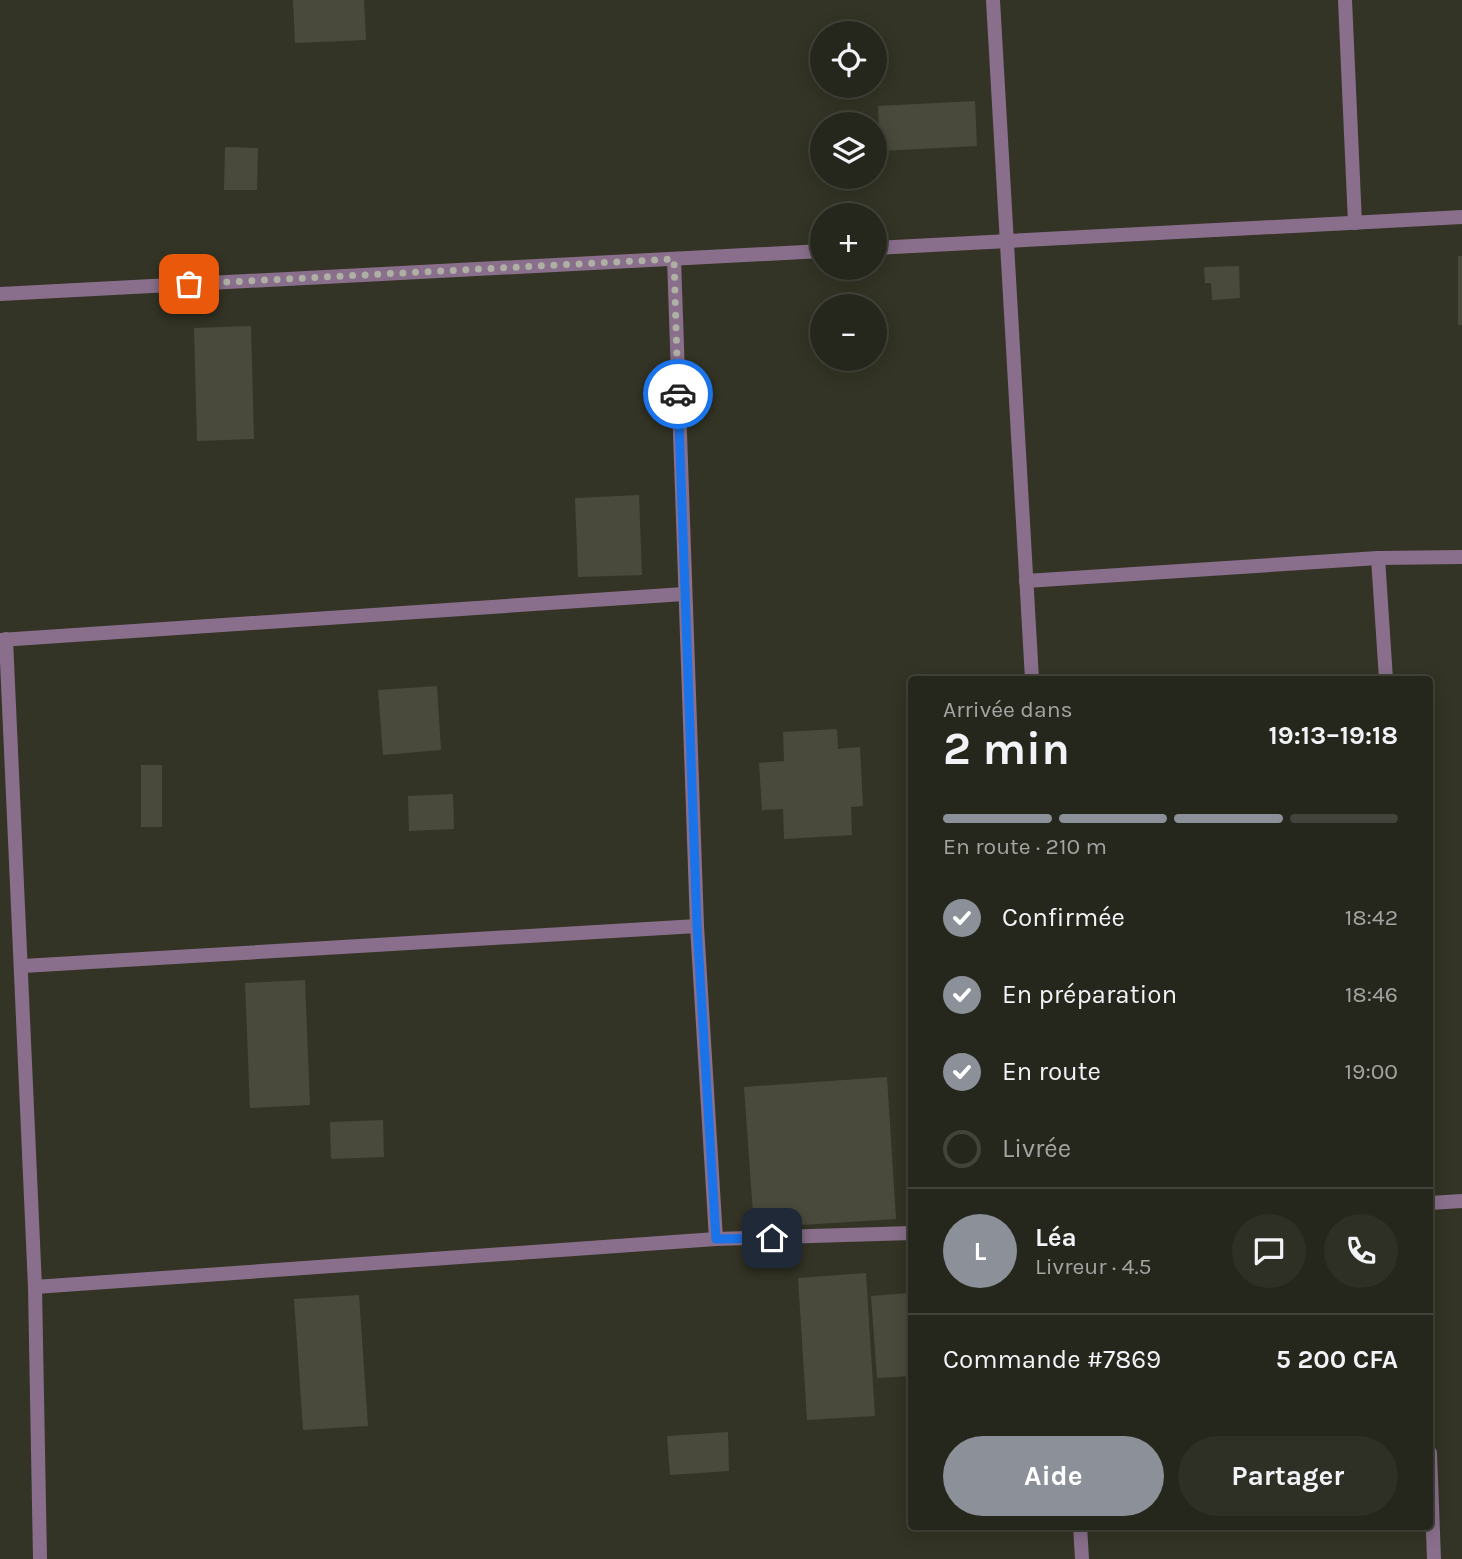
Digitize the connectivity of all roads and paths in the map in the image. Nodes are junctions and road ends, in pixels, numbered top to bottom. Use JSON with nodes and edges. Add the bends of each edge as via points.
{"nodes":[{"id":1,"x":993,"y":0,"type":"edge"},
{"id":2,"x":1345,"y":0,"type":"edge"},
{"id":3,"x":1462,"y":217,"type":"edge"},
{"id":4,"x":1355,"y":223,"type":"junction"},
{"id":5,"x":1007,"y":241,"type":"junction"},
{"id":6,"x":887,"y":247,"type":"edge"},
{"id":7,"x":810,"y":252,"type":"edge"},
{"id":8,"x":674,"y":259,"type":"junction"},
{"id":9,"x":0,"y":294,"type":"edge"},
{"id":10,"x":1462,"y":557,"type":"edge"},
{"id":11,"x":1378,"y":558,"type":"junction"},
{"id":12,"x":1026,"y":581,"type":"junction"},
{"id":13,"x":684,"y":594,"type":"junction"},
{"id":14,"x":3,"y":640,"type":"edge"},
{"id":15,"x":1032,"y":676,"type":"edge"},
{"id":16,"x":1386,"y":676,"type":"edge"},
{"id":17,"x":697,"y":926,"type":"junction"},
{"id":18,"x":23,"y":966,"type":"junction"},
{"id":19,"x":1462,"y":1201,"type":"edge"},
{"id":20,"x":1433,"y":1203,"type":"edge"},
{"id":21,"x":908,"y":1233,"type":"edge"},
{"id":22,"x":716,"y":1239,"type":"junction"},
{"id":23,"x":35,"y":1287,"type":"junction"},
{"id":24,"x":1080,"y":1530,"type":"edge"},
{"id":25,"x":1433,"y":1530,"type":"edge"},
{"id":26,"x":40,"y":1559,"type":"edge"},
{"id":27,"x":1082,"y":1559,"type":"edge"},
{"id":28,"x":1434,"y":1559,"type":"edge"}],
"edges":[{"from":1,"to":5,"type":"street"},
{"from":2,"to":4,"type":"street"},
{"from":3,"to":4,"type":"street"},
{"from":4,"to":5,"type":"street"},
{"from":5,"to":6,"type":"street"},
{"from":5,"to":12,"type":"street"},
{"from":7,"to":8,"type":"street"},
{"from":8,"to":9,"type":"street"},
{"from":8,"to":13,"type":"street"},
{"from":10,"to":11,"type":"street"},
{"from":11,"to":12,"type":"street"},
{"from":11,"to":16,"type":"street"},
{"from":12,"to":15,"type":"street"},
{"from":13,"to":14,"type":"street"},
{"from":13,"to":17,"type":"street"},
{"from":14,"to":18,"type":"street"},
{"from":17,"to":18,"type":"street"},
{"from":17,"to":22,"type":"street"},
{"from":18,"to":23,"type":"street"},
{"from":19,"to":20,"type":"street"},
{"from":21,"to":22,"type":"street"},
{"from":22,"to":23,"type":"street"},
{"from":23,"to":26,"type":"street"},
{"from":24,"to":27,"type":"street"},
{"from":25,"to":28,"type":"street"}]}
